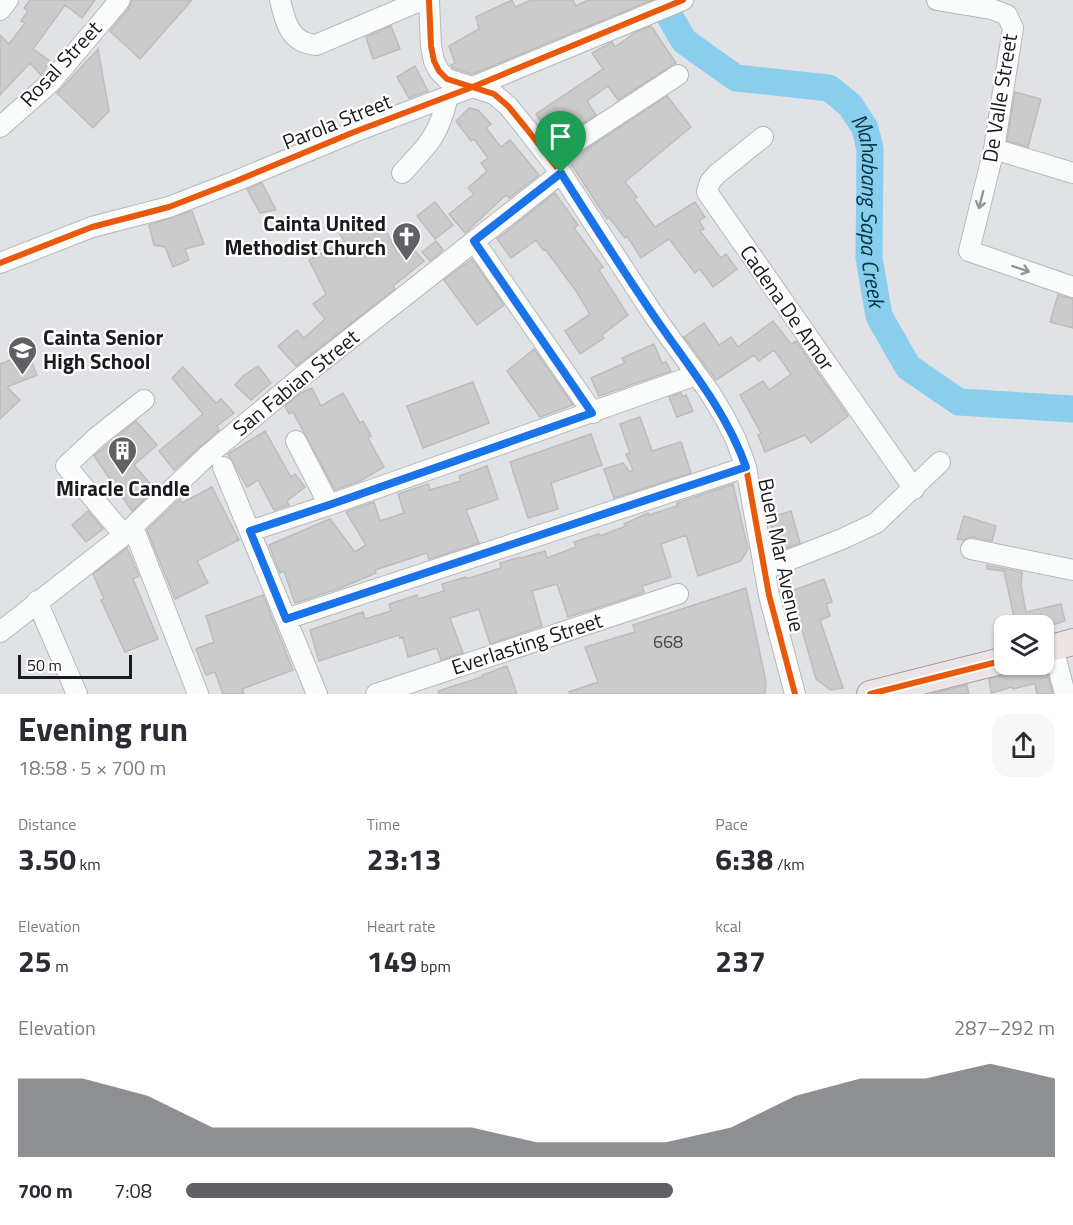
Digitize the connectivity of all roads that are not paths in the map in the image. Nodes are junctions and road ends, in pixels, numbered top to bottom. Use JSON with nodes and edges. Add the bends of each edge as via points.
{"nodes":[{"id":1,"x":120,"y":0,"type":"edge"},
{"id":2,"x":280,"y":0,"type":"edge"},
{"id":3,"x":422,"y":0,"type":"edge"},
{"id":4,"x":429,"y":0,"type":"edge"},
{"id":5,"x":683,"y":0,"type":"edge"},
{"id":6,"x":937,"y":0,"type":"edge"},
{"id":7,"x":972,"y":3,"type":"edge"},
{"id":8,"x":678,"y":75,"type":"dead end"},
{"id":9,"x":470,"y":88,"type":"junction"},
{"id":10,"x":448,"y":96,"type":"junction"},
{"id":11,"x":0,"y":112,"type":"edge"},
{"id":12,"x":0,"y":127,"type":"edge"},
{"id":13,"x":763,"y":137,"type":"dead end"},
{"id":14,"x":994,"y":149,"type":"junction"},
{"id":15,"x":555,"y":166,"type":"junction"},
{"id":16,"x":402,"y":173,"type":"dead end"},
{"id":17,"x":1073,"y":173,"type":"edge"},
{"id":18,"x":474,"y":241,"type":"junction"},
{"id":19,"x":0,"y":263,"type":"edge"},
{"id":20,"x":1073,"y":287,"type":"edge"},
{"id":21,"x":696,"y":375,"type":"junction"},
{"id":22,"x":144,"y":400,"type":"dead end"},
{"id":23,"x":592,"y":413,"type":"junction"},
{"id":24,"x":296,"y":441,"type":"dead end"},
{"id":25,"x":940,"y":462,"type":"dead end"},
{"id":26,"x":223,"y":467,"type":"dead end"},
{"id":27,"x":746,"y":467,"type":"junction"},
{"id":28,"x":914,"y":489,"type":"junction"},
{"id":29,"x":329,"y":505,"type":"junction"},
{"id":30,"x":128,"y":531,"type":"junction"},
{"id":31,"x":250,"y":531,"type":"junction"},
{"id":32,"x":971,"y":549,"type":"dead end"},
{"id":33,"x":766,"y":569,"type":"junction"},
{"id":34,"x":1073,"y":570,"type":"edge"},
{"id":35,"x":678,"y":594,"type":"dead end"},
{"id":36,"x":37,"y":601,"type":"junction"},
{"id":37,"x":286,"y":619,"type":"junction"},
{"id":38,"x":0,"y":632,"type":"edge"},
{"id":39,"x":1057,"y":647,"type":"edge"},
{"id":40,"x":994,"y":663,"type":"edge"},
{"id":41,"x":77,"y":694,"type":"edge"},
{"id":42,"x":198,"y":694,"type":"edge"},
{"id":43,"x":317,"y":694,"type":"edge"},
{"id":44,"x":376,"y":694,"type":"edge"},
{"id":45,"x":795,"y":694,"type":"edge"},
{"id":46,"x":870,"y":694,"type":"edge"},
{"id":47,"x":1065,"y":694,"type":"edge"}],
"edges":[{"from":1,"to":12,"type":"street","name":"Rosal Street","via":[[51,82]]},
{"from":2,"to":3,"type":"street","via":[[293,36],[316,45]]},
{"from":4,"to":9,"type":"street","name":"Buen Mar Avenue","via":[[434,61],[447,79]]},
{"from":5,"to":9,"type":"street","name":"Parola Street"},
{"from":6,"to":7,"type":"street","name":"De Valle Street"},
{"from":7,"to":14,"type":"street","name":"De Valle Street","via":[[1007,15],[1013,28]]},
{"from":8,"to":15,"type":"street","name":"San Fabian Street"},
{"from":9,"to":10,"type":"street","name":"Parola Street"},
{"from":9,"to":15,"type":"street","name":"Buen Mar Avenue","via":[[494,94],[508,106]]},
{"from":10,"to":16,"type":"street","via":[[442,122],[429,144]]},
{"from":10,"to":19,"type":"street","name":"Parola Street","via":[[169,207],[92,227]]},
{"from":11,"to":12,"type":"street"},
{"from":13,"to":28,"type":"street","name":"Cadena De Amor","via":[[717,174],[707,192]]},
{"from":14,"to":17,"type":"street"},
{"from":14,"to":20,"type":"street","name":"De Valle Street","one_way":true,"via":[[969,251]]},
{"from":15,"to":18,"type":"street","name":"San Fabian Street"},
{"from":15,"to":21,"type":"street","name":"Buen Mar Avenue"},
{"from":18,"to":23,"type":"street"},
{"from":18,"to":30,"type":"street","name":"San Fabian Street","via":[[208,455]]},
{"from":21,"to":23,"type":"street"},
{"from":21,"to":27,"type":"street","name":"Buen Mar Avenue","via":[[725,418]]},
{"from":22,"to":30,"type":"street","via":[[66,466]]},
{"from":23,"to":29,"type":"street"},
{"from":24,"to":29,"type":"street"},
{"from":25,"to":28,"type":"street"},
{"from":26,"to":31,"type":"street"},
{"from":27,"to":33,"type":"street","name":"Buen Mar Avenue"},
{"from":27,"to":37,"type":"street"},
{"from":28,"to":33,"type":"street","via":[[876,523]]},
{"from":29,"to":31,"type":"street"},
{"from":30,"to":36,"type":"street","name":"San Fabian Street"},
{"from":30,"to":42,"type":"street"},
{"from":31,"to":37,"type":"street"},
{"from":32,"to":34,"type":"street"},
{"from":33,"to":45,"type":"street","name":"Buen Mar Avenue"},
{"from":35,"to":44,"type":"street","name":"Everlasting Street"},
{"from":36,"to":38,"type":"street","name":"San Fabian Street"},
{"from":36,"to":41,"type":"street"},
{"from":37,"to":43,"type":"street"},
{"from":39,"to":47,"type":"street"},
{"from":40,"to":46,"type":"main road"}]}
